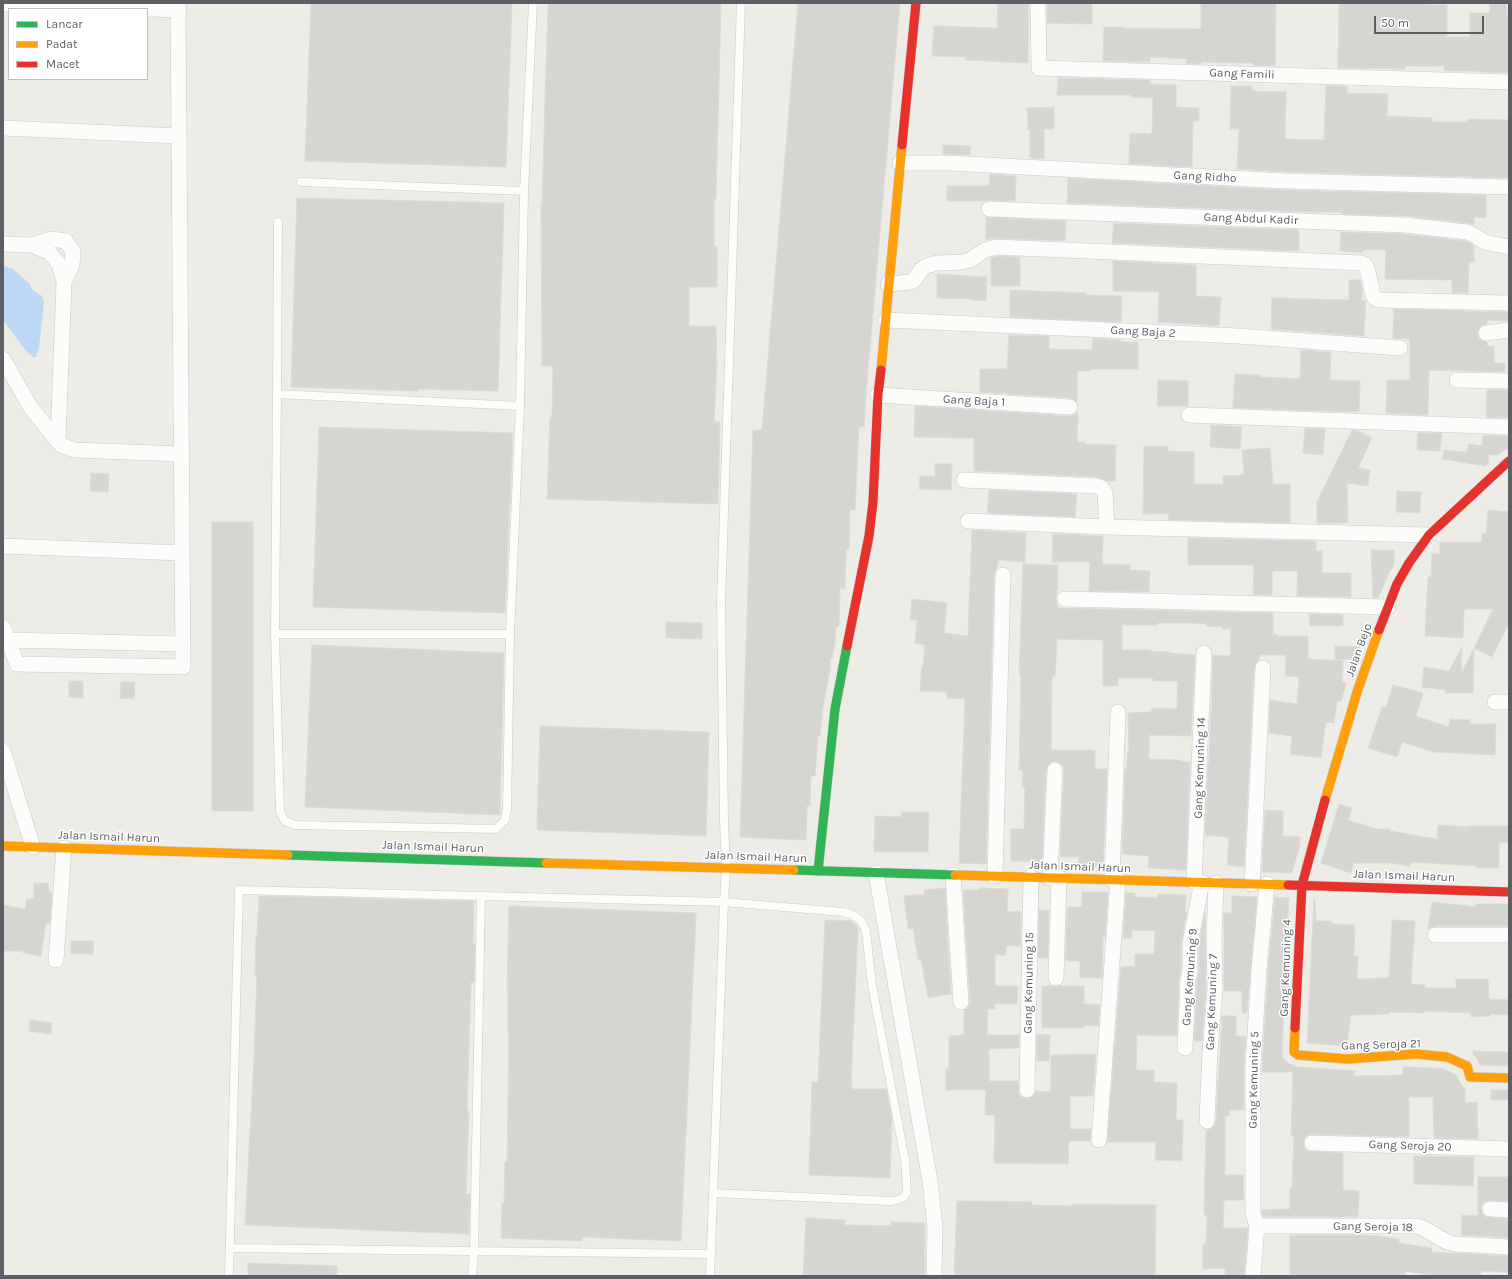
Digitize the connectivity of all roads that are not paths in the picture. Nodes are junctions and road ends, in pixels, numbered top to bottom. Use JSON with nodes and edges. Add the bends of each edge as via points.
{"nodes":[{"id":1,"x":532,"y":3,"type":"edge"},
{"id":2,"x":741,"y":3,"type":"edge"},
{"id":3,"x":916,"y":3,"type":"edge"},
{"id":4,"x":1038,"y":3,"type":"edge"},
{"id":5,"x":3,"y":4,"type":"edge"},
{"id":6,"x":47,"y":4,"type":"edge"},
{"id":7,"x":178,"y":7,"type":"edge"},
{"id":8,"x":1509,"y":82,"type":"edge"},
{"id":9,"x":3,"y":128,"type":"edge"},
{"id":10,"x":179,"y":136,"type":"junction"},
{"id":11,"x":900,"y":162,"type":"junction"},
{"id":12,"x":301,"y":182,"type":"dead end"},
{"id":13,"x":1509,"y":187,"type":"edge"},
{"id":14,"x":524,"y":191,"type":"junction"},
{"id":15,"x":989,"y":208,"type":"dead end"},
{"id":16,"x":278,"y":222,"type":"dead end"},
{"id":17,"x":3,"y":244,"type":"edge"},
{"id":18,"x":1509,"y":247,"type":"edge"},
{"id":19,"x":900,"y":283,"type":"junction"},
{"id":20,"x":1509,"y":303,"type":"edge"},
{"id":21,"x":886,"y":320,"type":"junction"},
{"id":22,"x":1509,"y":330,"type":"edge"},
{"id":23,"x":1486,"y":333,"type":"dead end"},
{"id":24,"x":1400,"y":348,"type":"dead end"},
{"id":25,"x":3,"y":359,"type":"edge"},
{"id":26,"x":1457,"y":380,"type":"dead end"},
{"id":27,"x":1509,"y":381,"type":"edge"},
{"id":28,"x":277,"y":394,"type":"junction"},
{"id":29,"x":878,"y":395,"type":"junction"},
{"id":30,"x":520,"y":406,"type":"junction"},
{"id":31,"x":1070,"y":407,"type":"dead end"},
{"id":32,"x":1189,"y":415,"type":"dead end"},
{"id":33,"x":1509,"y":427,"type":"edge"},
{"id":34,"x":58,"y":440,"type":"junction"},
{"id":35,"x":182,"y":454,"type":"junction"},
{"id":36,"x":1509,"y":461,"type":"edge"},
{"id":37,"x":964,"y":480,"type":"dead end"},
{"id":38,"x":968,"y":521,"type":"dead end"},
{"id":39,"x":1107,"y":527,"type":"junction"},
{"id":40,"x":1429,"y":535,"type":"junction"},
{"id":41,"x":3,"y":546,"type":"edge"},
{"id":42,"x":182,"y":552,"type":"junction"},
{"id":43,"x":1003,"y":575,"type":"dead end"},
{"id":44,"x":1065,"y":599,"type":"dead end"},
{"id":45,"x":1388,"y":607,"type":"junction"},
{"id":46,"x":6,"y":634,"type":"edge"},
{"id":47,"x":275,"y":634,"type":"junction"},
{"id":48,"x":510,"y":634,"type":"junction"},
{"id":49,"x":183,"y":644,"type":"junction"},
{"id":50,"x":1204,"y":653,"type":"dead end"},
{"id":51,"x":1263,"y":668,"type":"dead end"},
{"id":52,"x":1118,"y":712,"type":"dead end"},
{"id":53,"x":3,"y":751,"type":"edge"},
{"id":54,"x":1055,"y":770,"type":"dead end"},
{"id":55,"x":3,"y":846,"type":"edge"},
{"id":56,"x":33,"y":847,"type":"junction"},
{"id":57,"x":64,"y":848,"type":"junction"},
{"id":58,"x":726,"y":868,"type":"junction"},
{"id":59,"x":818,"y":871,"type":"junction"},
{"id":60,"x":876,"y":873,"type":"junction"},
{"id":61,"x":953,"y":876,"type":"junction"},
{"id":62,"x":995,"y":876,"type":"junction"},
{"id":63,"x":1031,"y":877,"type":"junction"},
{"id":64,"x":1054,"y":878,"type":"junction"},
{"id":65,"x":1115,"y":880,"type":"junction"},
{"id":66,"x":1204,"y":882,"type":"junction"},
{"id":67,"x":1252,"y":884,"type":"junction"},
{"id":68,"x":1267,"y":884,"type":"junction"},
{"id":69,"x":1302,"y":885,"type":"junction"},
{"id":70,"x":1509,"y":892,"type":"edge"},
{"id":71,"x":481,"y":896,"type":"junction"},
{"id":72,"x":724,"y":902,"type":"junction"},
{"id":73,"x":1435,"y":935,"type":"dead end"},
{"id":74,"x":1509,"y":935,"type":"edge"},
{"id":75,"x":56,"y":960,"type":"dead end"},
{"id":76,"x":1056,"y":978,"type":"dead end"},
{"id":77,"x":961,"y":1002,"type":"dead end"},
{"id":78,"x":1185,"y":1048,"type":"dead end"},
{"id":79,"x":1294,"y":1052,"type":"joint"},
{"id":80,"x":1509,"y":1078,"type":"edge"},
{"id":81,"x":1026,"y":1090,"type":"dead end"},
{"id":82,"x":1207,"y":1121,"type":"dead end"},
{"id":83,"x":1099,"y":1140,"type":"dead end"},
{"id":84,"x":1312,"y":1143,"type":"dead end"},
{"id":85,"x":1509,"y":1149,"type":"edge"},
{"id":86,"x":713,"y":1193,"type":"junction"},
{"id":87,"x":1490,"y":1209,"type":"dead end"},
{"id":88,"x":1509,"y":1210,"type":"edge"},
{"id":89,"x":1257,"y":1226,"type":"junction"},
{"id":90,"x":1509,"y":1246,"type":"edge"},
{"id":91,"x":230,"y":1248,"type":"junction"},
{"id":92,"x":474,"y":1252,"type":"junction"},
{"id":93,"x":711,"y":1254,"type":"junction"},
{"id":94,"x":229,"y":1276,"type":"edge"},
{"id":95,"x":472,"y":1276,"type":"edge"},
{"id":96,"x":710,"y":1276,"type":"edge"},
{"id":97,"x":934,"y":1276,"type":"edge"},
{"id":98,"x":1253,"y":1276,"type":"edge"}],
"edges":[{"from":1,"to":14,"type":"lane"},
{"from":2,"to":58,"type":"lane","via":[[721,602]]},
{"from":3,"to":11,"type":"street"},
{"from":4,"to":8,"type":"street","name":"Gang Famili","via":[[1039,68]]},
{"from":5,"to":6,"type":"street"},
{"from":6,"to":7,"type":"street"},
{"from":7,"to":10,"type":"street"},
{"from":9,"to":10,"type":"street"},
{"from":10,"to":35,"type":"street"},
{"from":11,"to":13,"type":"street","name":"Gang Ridho","via":[[1285,181]]},
{"from":11,"to":19,"type":"street"},
{"from":12,"to":14,"type":"lane"},
{"from":14,"to":30,"type":"lane"},
{"from":15,"to":18,"type":"street","name":"Gang Abdul Kadir","via":[[1406,225],[1467,232],[1484,242]]},
{"from":16,"to":28,"type":"lane"},
{"from":17,"to":34,"type":"street","via":[[32,245],[51,239],[66,240],[73,252],[72,265],[64,282]]},
{"from":19,"to":20,"type":"street","via":[[926,266],[970,260],[985,250],[996,247],[1361,263],[1367,268],[1373,294],[1379,300]]},
{"from":19,"to":21,"type":"street"},
{"from":21,"to":24,"type":"street","name":"Gang Baja 2","via":[[1238,336]]},
{"from":21,"to":29,"type":"street"},
{"from":22,"to":23,"type":"street"},
{"from":25,"to":34,"type":"street","via":[[31,408]]},
{"from":26,"to":27,"type":"street"},
{"from":28,"to":30,"type":"lane"},
{"from":28,"to":47,"type":"lane"},
{"from":29,"to":31,"type":"street","name":"Gang Baja 1"},
{"from":29,"to":59,"type":"street","via":[[869,536],[835,708]]},
{"from":30,"to":48,"type":"lane"},
{"from":32,"to":33,"type":"street"},
{"from":34,"to":35,"type":"street","via":[[61,445],[75,450]]},
{"from":35,"to":42,"type":"street"},
{"from":36,"to":40,"type":"street","name":"Jalan Bejo"},
{"from":37,"to":39,"type":"street","via":[[1097,486],[1105,493]]},
{"from":38,"to":39,"type":"street"},
{"from":39,"to":40,"type":"street"},
{"from":40,"to":45,"type":"street","name":"Jalan Bejo","via":[[1409,563]]},
{"from":41,"to":42,"type":"street"},
{"from":42,"to":49,"type":"street"},
{"from":43,"to":62,"type":"street"},
{"from":44,"to":45,"type":"street"},
{"from":45,"to":69,"type":"street","name":"Jalan Bejo","via":[[1353,703]]},
{"from":46,"to":49,"type":"street"},
{"from":46,"to":49,"type":"street","via":[[17,664],[183,667]]},
{"from":47,"to":48,"type":"lane"},
{"from":47,"to":48,"type":"lane","via":[[280,812],[285,821],[295,825],[496,829],[505,820],[507,809]]},
{"from":50,"to":66,"type":"street","name":"Gang Kemuning 14"},
{"from":51,"to":67,"type":"street"},
{"from":52,"to":65,"type":"street"},
{"from":53,"to":56,"type":"street"},
{"from":54,"to":64,"type":"street"},
{"from":55,"to":56,"type":"street","name":"Jalan Ismail Harun"},
{"from":56,"to":57,"type":"street","name":"Jalan Ismail Harun"},
{"from":57,"to":58,"type":"street","name":"Jalan Ismail Harun"},
{"from":57,"to":75,"type":"street"},
{"from":58,"to":59,"type":"street","name":"Jalan Ismail Harun"},
{"from":58,"to":72,"type":"lane"},
{"from":59,"to":60,"type":"street","name":"Jalan Ismail Harun"},
{"from":60,"to":61,"type":"street","name":"Jalan Ismail Harun"},
{"from":60,"to":97,"type":"street","via":[[930,1181],[935,1227]]},
{"from":61,"to":62,"type":"street","name":"Jalan Ismail Harun"},
{"from":61,"to":77,"type":"street"},
{"from":62,"to":63,"type":"street","name":"Jalan Ismail Harun"},
{"from":63,"to":64,"type":"street","name":"Jalan Ismail Harun"},
{"from":63,"to":81,"type":"street","name":"Gang Kemuning 15"},
{"from":64,"to":65,"type":"street","name":"Jalan Ismail Harun"},
{"from":64,"to":76,"type":"street"},
{"from":65,"to":66,"type":"street","name":"Jalan Ismail Harun"},
{"from":65,"to":83,"type":"street"},
{"from":66,"to":67,"type":"street","name":"Jalan Ismail Harun"},
{"from":66,"to":78,"type":"street","name":"Gang Kemuning 9","via":[[1190,943]]},
{"from":66,"to":82,"type":"street","name":"Gang Kemuning 7","via":[[1214,938],[1215,990]]},
{"from":67,"to":68,"type":"street","name":"Jalan Ismail Harun"},
{"from":68,"to":69,"type":"street","name":"Jalan Ismail Harun"},
{"from":68,"to":89,"type":"street","name":"Gang Kemuning 5","via":[[1253,1066],[1253,1214]]},
{"from":69,"to":70,"type":"street","name":"Jalan Ismail Harun"},
{"from":69,"to":79,"type":"street","name":"Gang Kemuning 4"},
{"from":71,"to":72,"type":"lane"},
{"from":71,"to":91,"type":"lane","via":[[239,890]]},
{"from":71,"to":92,"type":"lane"},
{"from":72,"to":86,"type":"lane"},
{"from":72,"to":86,"type":"lane","via":[[842,912],[851,914],[863,924],[905,1160],[907,1192],[904,1197],[890,1201]]},
{"from":73,"to":74,"type":"street"},
{"from":79,"to":80,"type":"street","name":"Gang Seroja 21","via":[[1298,1055],[1347,1059],[1416,1054],[1447,1057],[1467,1066],[1470,1077]]},
{"from":84,"to":85,"type":"street","name":"Gang Seroja 20"},
{"from":86,"to":93,"type":"lane"},
{"from":87,"to":88,"type":"street"},
{"from":89,"to":90,"type":"street","name":"Gang Seroja 18","via":[[1416,1226],[1454,1244]]},
{"from":89,"to":98,"type":"street","name":"Gang Kemuning 5"},
{"from":91,"to":92,"type":"lane"},
{"from":91,"to":94,"type":"lane"},
{"from":92,"to":93,"type":"lane"},
{"from":92,"to":95,"type":"lane"},
{"from":93,"to":96,"type":"lane"}]}
